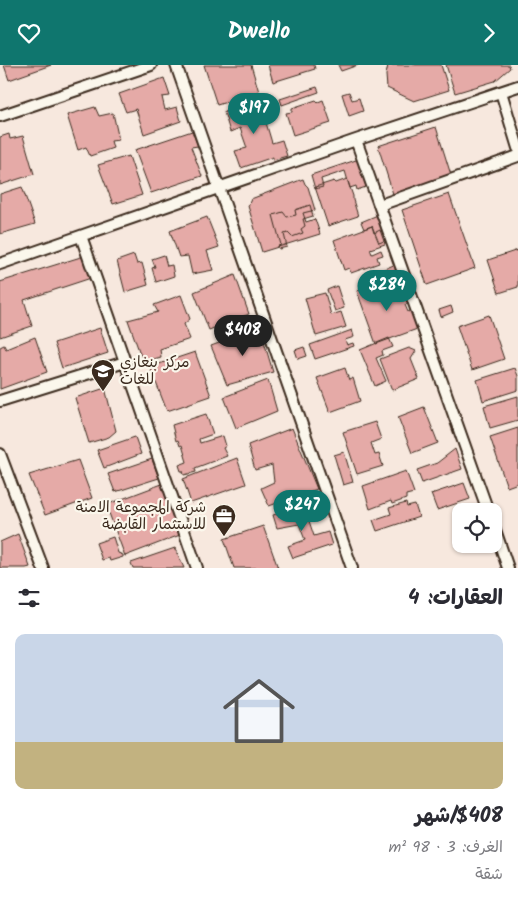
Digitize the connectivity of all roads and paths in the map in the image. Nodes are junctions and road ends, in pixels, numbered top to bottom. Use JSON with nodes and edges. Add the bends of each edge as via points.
{"nodes":[{"id":1,"x":151,"y":65,"type":"edge"},
{"id":2,"x":176,"y":65,"type":"edge"},
{"id":3,"x":518,"y":86,"type":"edge"},
{"id":4,"x":501,"y":92,"type":"junction"},
{"id":5,"x":0,"y":116,"type":"edge"},
{"id":6,"x":356,"y":139,"type":"junction"},
{"id":7,"x":518,"y":148,"type":"edge"},
{"id":8,"x":518,"y":156,"type":"edge"},
{"id":9,"x":219,"y":188,"type":"junction"},
{"id":10,"x":380,"y":205,"type":"junction"},
{"id":11,"x":81,"y":236,"type":"junction"},
{"id":12,"x":0,"y":264,"type":"edge"},
{"id":13,"x":125,"y":362,"type":"junction"},
{"id":14,"x":0,"y":401,"type":"edge"},
{"id":15,"x":0,"y":453,"type":"edge"},
{"id":16,"x":485,"y":503,"type":"edge"},
{"id":17,"x":502,"y":550,"type":"edge"},
{"id":18,"x":42,"y":568,"type":"edge"},
{"id":19,"x":198,"y":568,"type":"edge"},
{"id":20,"x":352,"y":568,"type":"edge"},
{"id":21,"x":508,"y":568,"type":"edge"}],
"edges":[{"from":1,"to":5,"type":"street"},
{"from":2,"to":9,"type":"street"},
{"from":3,"to":4,"type":"street"},
{"from":4,"to":6,"type":"street"},
{"from":4,"to":7,"type":"street"},
{"from":6,"to":9,"type":"street"},
{"from":6,"to":10,"type":"street"},
{"from":8,"to":10,"type":"street"},
{"from":9,"to":11,"type":"street"},
{"from":9,"to":20,"type":"street"},
{"from":10,"to":16,"type":"street"},
{"from":11,"to":12,"type":"street"},
{"from":11,"to":13,"type":"street"},
{"from":13,"to":14,"type":"street"},
{"from":13,"to":19,"type":"street"},
{"from":15,"to":18,"type":"street"},
{"from":17,"to":21,"type":"street"}]}
